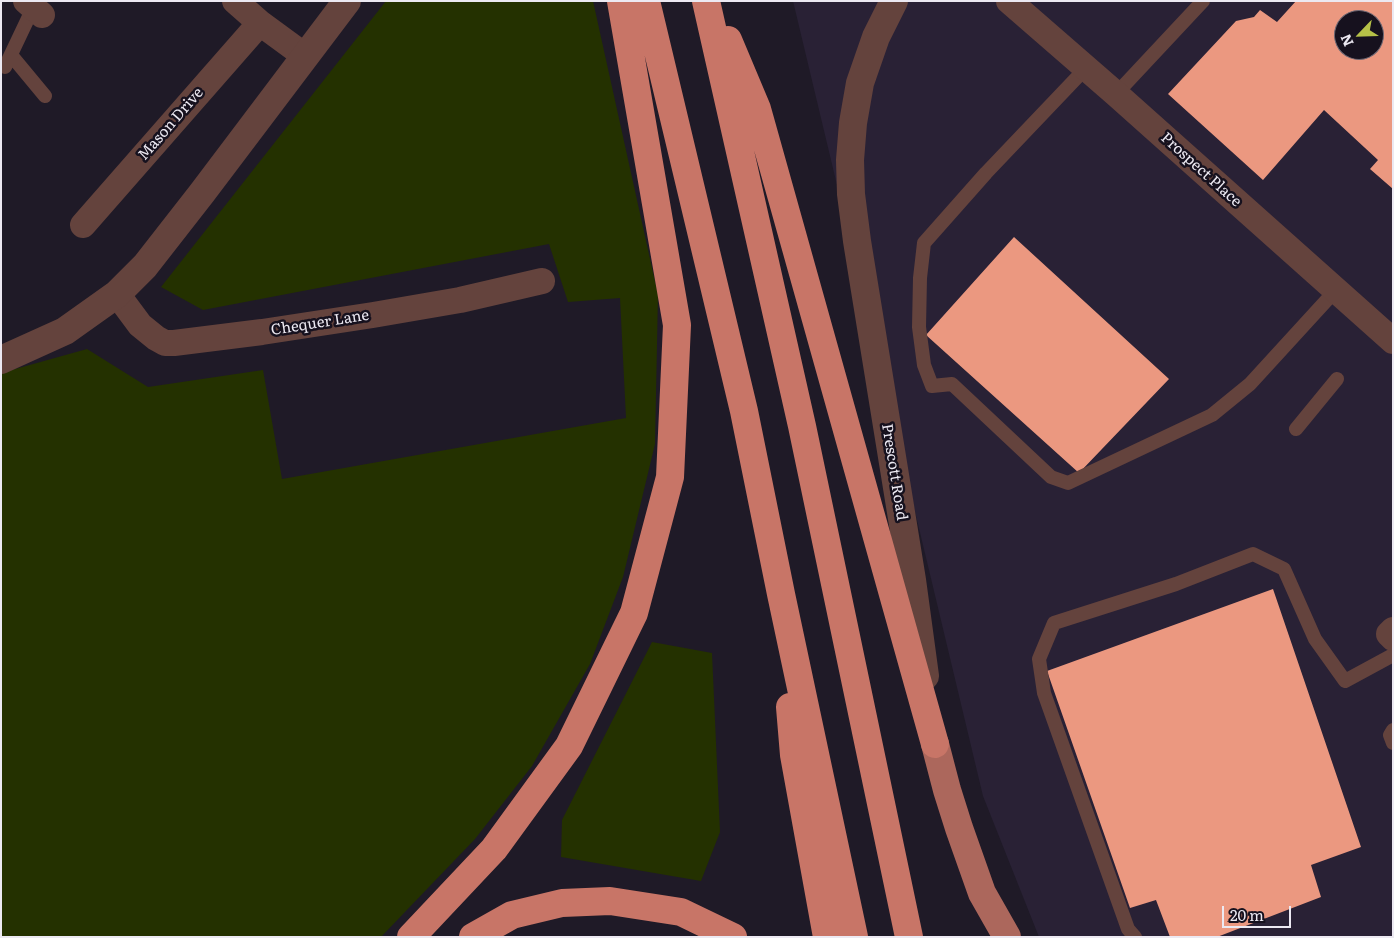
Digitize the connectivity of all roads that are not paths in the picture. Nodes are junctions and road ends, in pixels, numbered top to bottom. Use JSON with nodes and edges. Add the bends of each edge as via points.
{"nodes":[{"id":1,"x":235,"y":1,"type":"edge"},
{"id":2,"x":347,"y":1,"type":"edge"},
{"id":3,"x":621,"y":1,"type":"edge"},
{"id":4,"x":646,"y":1,"type":"edge"},
{"id":5,"x":706,"y":1,"type":"edge"},
{"id":6,"x":712,"y":1,"type":"edge"},
{"id":7,"x":1008,"y":1,"type":"edge"},
{"id":8,"x":1203,"y":1,"type":"edge"},
{"id":9,"x":895,"y":4,"type":"edge"},
{"id":10,"x":34,"y":8,"type":"edge"},
{"id":11,"x":260,"y":23,"type":"junction"},
{"id":12,"x":305,"y":56,"type":"junction"},
{"id":13,"x":1086,"y":68,"type":"junction"},
{"id":14,"x":1116,"y":94,"type":"junction"},
{"id":15,"x":45,"y":96,"type":"dead end"},
{"id":16,"x":83,"y":225,"type":"dead end"},
{"id":17,"x":542,"y":281,"type":"dead end"},
{"id":18,"x":1336,"y":290,"type":"junction"},
{"id":19,"x":116,"y":294,"type":"junction"},
{"id":20,"x":1393,"y":341,"type":"edge"},
{"id":21,"x":1,"y":360,"type":"edge"},
{"id":22,"x":1337,"y":378,"type":"dead end"},
{"id":23,"x":1296,"y":429,"type":"dead end"},
{"id":24,"x":780,"y":594,"type":"junction"},
{"id":25,"x":1393,"y":630,"type":"edge"},
{"id":26,"x":1393,"y":638,"type":"edge"},
{"id":27,"x":1393,"y":655,"type":"edge"},
{"id":28,"x":1393,"y":730,"type":"edge"},
{"id":29,"x":1393,"y":743,"type":"edge"},
{"id":30,"x":935,"y":744,"type":"junction"},
{"id":31,"x":411,"y":937,"type":"edge"},
{"id":32,"x":473,"y":937,"type":"edge"},
{"id":33,"x":733,"y":937,"type":"edge"},
{"id":34,"x":828,"y":937,"type":"edge"},
{"id":35,"x":854,"y":937,"type":"edge"},
{"id":36,"x":909,"y":937,"type":"edge"},
{"id":37,"x":1007,"y":937,"type":"edge"},
{"id":38,"x":1135,"y":937,"type":"edge"}],
"edges":[{"from":1,"to":11,"type":"street"},
{"from":2,"to":12,"type":"street"},
{"from":3,"to":31,"type":"highway","via":[[677,325],[670,477],[634,613],[569,746],[494,850]]},
{"from":4,"to":24,"type":"highway","via":[[744,411]]},
{"from":5,"to":36,"type":"highway","via":[[802,426]]},
{"from":6,"to":30,"type":"highway","via":[[757,109]]},
{"from":7,"to":13,"type":"street","name":"Prospect Place"},
{"from":8,"to":14,"type":"lane"},
{"from":9,"to":30,"type":"street","name":"Prescott Road","via":[[876,37],[860,83],[853,123],[851,194]]},
{"from":10,"to":15,"type":"lane","via":[[8,61]]},
{"from":11,"to":12,"type":"street"},
{"from":11,"to":16,"type":"street","name":"Mason Drive"},
{"from":12,"to":19,"type":"street","via":[[145,266]]},
{"from":13,"to":14,"type":"street","name":"Prospect Place"},
{"from":13,"to":18,"type":"lane","via":[[924,243],[919,327],[924,365],[932,386],[952,384],[1052,477],[1068,483],[1212,415],[1250,384]]},
{"from":14,"to":18,"type":"street","name":"Prospect Place"},
{"from":17,"to":19,"type":"street","name":"Chequer Lane","via":[[373,315],[174,343],[156,338],[140,325]]},
{"from":18,"to":20,"type":"street","name":"Prospect Place"},
{"from":19,"to":21,"type":"street","via":[[65,331]]},
{"from":22,"to":23,"type":"lane"},
{"from":24,"to":34,"type":"highway","via":[[794,755]]},
{"from":24,"to":35,"type":"highway"},
{"from":25,"to":26,"type":"street","via":[[1389,634]]},
{"from":27,"to":38,"type":"lane","via":[[1345,681],[1315,639],[1284,569],[1253,554],[1176,584],[1054,623],[1039,659],[1044,693],[1128,929]]},
{"from":28,"to":29,"type":"lane","via":[[1390,735]]},
{"from":30,"to":37,"type":"main road","name":"Prescott Road","via":[[982,893]]},
{"from":32,"to":33,"type":"highway","via":[[512,915],[562,903],[610,901],[681,912]]}]}
